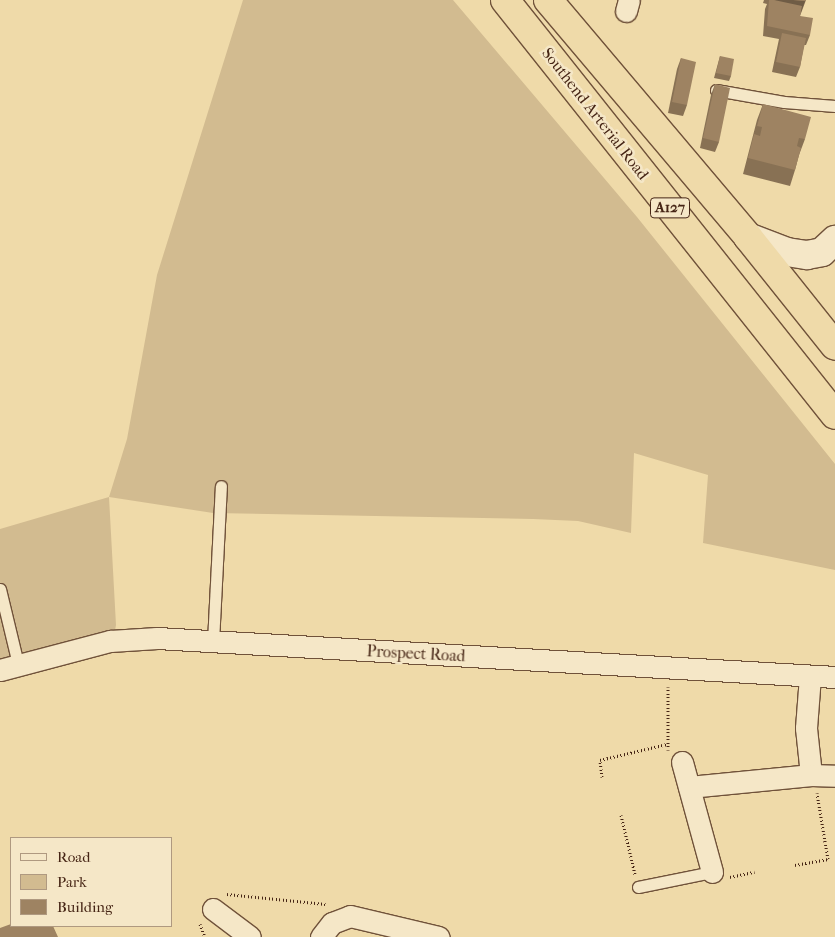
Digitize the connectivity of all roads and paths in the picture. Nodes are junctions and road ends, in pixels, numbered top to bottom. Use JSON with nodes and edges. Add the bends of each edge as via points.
{"nodes":[{"id":1,"x":505,"y":0,"type":"edge"},
{"id":2,"x":548,"y":0,"type":"edge"},
{"id":3,"x":714,"y":89,"type":"edge"},
{"id":4,"x":835,"y":106,"type":"edge"},
{"id":5,"x":748,"y":237,"type":"junction"},
{"id":6,"x":835,"y":240,"type":"edge"},
{"id":7,"x":835,"y":346,"type":"edge"},
{"id":8,"x":835,"y":415,"type":"edge"},
{"id":9,"x":221,"y":486,"type":"dead end"},
{"id":10,"x":0,"y":588,"type":"edge"},
{"id":11,"x":212,"y":642,"type":"junction"},
{"id":12,"x":9,"y":667,"type":"edge"},
{"id":13,"x":669,"y":668,"type":"junction"},
{"id":14,"x":810,"y":676,"type":"junction"},
{"id":15,"x":835,"y":677,"type":"edge"},
{"id":16,"x":667,"y":744,"type":"junction"},
{"id":17,"x":682,"y":762,"type":"joint"},
{"id":18,"x":822,"y":775,"type":"edge"},
{"id":19,"x":602,"y":777,"type":"dead end"},
{"id":20,"x":689,"y":787,"type":"junction"},
{"id":21,"x":620,"y":815,"type":"dead end"},
{"id":22,"x":795,"y":865,"type":"dead end"},
{"id":23,"x":712,"y":872,"type":"joint"},
{"id":24,"x":638,"y":887,"type":"joint"},
{"id":25,"x":210,"y":906,"type":"junction"},
{"id":26,"x":350,"y":916,"type":"junction"},
{"id":27,"x":205,"y":937,"type":"edge"},
{"id":28,"x":250,"y":937,"type":"edge"},
{"id":29,"x":321,"y":937,"type":"edge"},
{"id":30,"x":439,"y":937,"type":"edge"}],
"edges":[{"from":1,"to":8,"type":"highway","name":"Southend Arterial Road","number":"A127"},
{"from":2,"to":5,"type":"highway","number":"A127"},
{"from":3,"to":4,"type":"lane","via":[[784,102]]},
{"from":5,"to":6,"type":"street","via":[[788,252],[807,255],[822,252]]},
{"from":5,"to":7,"type":"highway","number":"A127"},
{"from":9,"to":11,"type":"lane"},
{"from":10,"to":12,"type":"lane"},
{"from":11,"to":12,"type":"street","name":"Prospect Road","via":[[157,638],[110,641]]},
{"from":11,"to":13,"type":"street","name":"Prospect Road"},
{"from":13,"to":14,"type":"street","name":"Prospect Road"},
{"from":13,"to":16,"type":"path"},
{"from":14,"to":15,"type":"street","name":"Prospect Road"},
{"from":14,"to":18,"type":"street","via":[[806,728]]},
{"from":16,"to":17,"type":"path","via":[[670,761]]},
{"from":16,"to":19,"type":"path","via":[[600,760]]},
{"from":17,"to":20,"type":"street"},
{"from":18,"to":20,"type":"street"},
{"from":18,"to":22,"type":"path","via":[[816,797],[828,859]]},
{"from":20,"to":23,"type":"street"},
{"from":21,"to":24,"type":"path"},
{"from":23,"to":24,"type":"lane"},
{"from":25,"to":26,"type":"path","via":[[328,904]]},
{"from":25,"to":27,"type":"path"},
{"from":25,"to":28,"type":"street"},
{"from":26,"to":29,"type":"street","via":[[332,923]]},
{"from":26,"to":30,"type":"street"}]}
